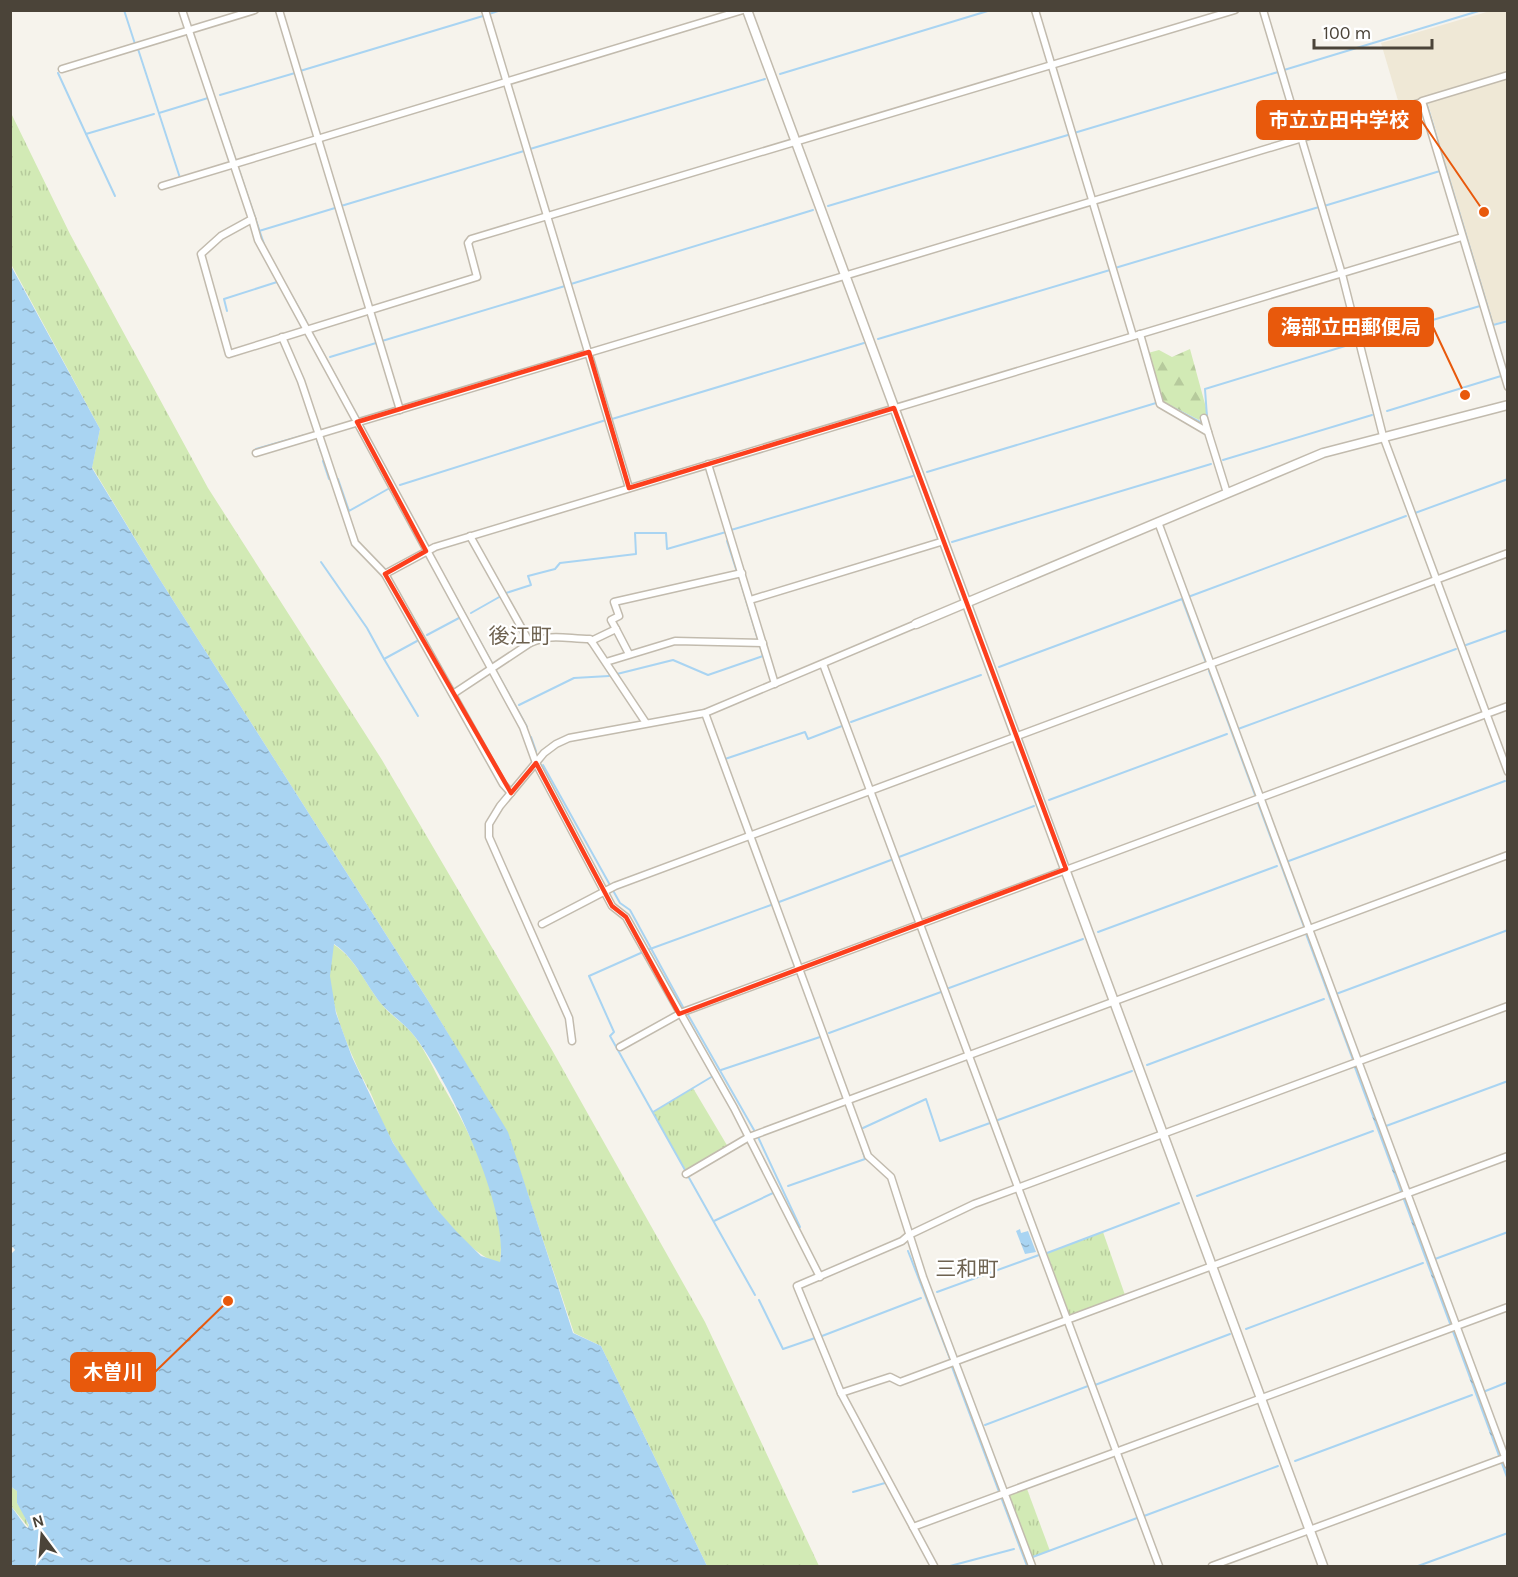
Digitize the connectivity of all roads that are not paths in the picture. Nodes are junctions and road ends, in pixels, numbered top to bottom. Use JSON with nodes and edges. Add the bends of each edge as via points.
{"nodes":[{"id":1,"x":182,"y":10,"type":"edge"},
{"id":2,"x":255,"y":10,"type":"edge"},
{"id":3,"x":279,"y":10,"type":"edge"},
{"id":4,"x":485,"y":10,"type":"edge"},
{"id":5,"x":745,"y":10,"type":"edge"},
{"id":6,"x":1035,"y":10,"type":"edge"},
{"id":7,"x":1235,"y":10,"type":"edge"},
{"id":8,"x":1263,"y":10,"type":"edge"},
{"id":9,"x":191,"y":30,"type":"junction"},
{"id":10,"x":1052,"y":66,"type":"junction"},
{"id":11,"x":62,"y":69,"type":"dead end"},
{"id":12,"x":1508,"y":75,"type":"edge"},
{"id":13,"x":507,"y":81,"type":"junction"},
{"id":14,"x":1422,"y":102,"type":"junction"},
{"id":15,"x":318,"y":139,"type":"junction"},
{"id":16,"x":1302,"y":139,"type":"junction"},
{"id":17,"x":796,"y":142,"type":"junction"},
{"id":18,"x":236,"y":164,"type":"junction"},
{"id":19,"x":162,"y":186,"type":"dead end"},
{"id":20,"x":1092,"y":201,"type":"junction"},
{"id":21,"x":548,"y":217,"type":"junction"},
{"id":22,"x":252,"y":219,"type":"junction"},
{"id":23,"x":1462,"y":237,"type":"junction"},
{"id":24,"x":1342,"y":274,"type":"junction"},
{"id":25,"x":847,"y":276,"type":"junction"},
{"id":26,"x":369,"y":310,"type":"junction"},
{"id":27,"x":306,"y":329,"type":"junction"},
{"id":28,"x":1136,"y":335,"type":"junction"},
{"id":29,"x":282,"y":337,"type":"junction"},
{"id":30,"x":589,"y":352,"type":"junction"},
{"id":31,"x":1508,"y":387,"type":"edge"},
{"id":32,"x":1508,"y":405,"type":"edge"},
{"id":33,"x":894,"y":408,"type":"junction"},
{"id":34,"x":400,"y":410,"type":"junction"},
{"id":35,"x":1204,"y":418,"type":"dead end"},
{"id":36,"x":357,"y":422,"type":"junction"},
{"id":37,"x":1208,"y":432,"type":"junction"},
{"id":38,"x":318,"y":434,"type":"junction"},
{"id":39,"x":1383,"y":436,"type":"junction"},
{"id":40,"x":256,"y":453,"type":"dead end"},
{"id":41,"x":708,"y":464,"type":"junction"},
{"id":42,"x":628,"y":488,"type":"junction"},
{"id":43,"x":1227,"y":493,"type":"junction"},
{"id":44,"x":1158,"y":522,"type":"junction"},
{"id":45,"x":470,"y":536,"type":"junction"},
{"id":46,"x":944,"y":541,"type":"junction"},
{"id":47,"x":426,"y":551,"type":"junction"},
{"id":48,"x":1508,"y":554,"type":"edge"},
{"id":49,"x":742,"y":573,"type":"junction"},
{"id":50,"x":385,"y":574,"type":"junction"},
{"id":51,"x":1436,"y":580,"type":"junction"},
{"id":52,"x":750,"y":600,"type":"junction"},
{"id":53,"x":967,"y":604,"type":"junction"},
{"id":54,"x":916,"y":624,"type":"joint"},
{"id":55,"x":616,"y":629,"type":"junction"},
{"id":56,"x":591,"y":641,"type":"junction"},
{"id":57,"x":530,"y":643,"type":"junction"},
{"id":58,"x":763,"y":644,"type":"junction"},
{"id":59,"x":629,"y":654,"type":"junction"},
{"id":60,"x":606,"y":662,"type":"junction"},
{"id":61,"x":823,"y":664,"type":"junction"},
{"id":62,"x":1210,"y":665,"type":"junction"},
{"id":63,"x":491,"y":668,"type":"junction"},
{"id":64,"x":775,"y":684,"type":"junction"},
{"id":65,"x":453,"y":694,"type":"junction"},
{"id":66,"x":1508,"y":705,"type":"edge"},
{"id":67,"x":705,"y":713,"type":"junction"},
{"id":68,"x":1486,"y":714,"type":"junction"},
{"id":69,"x":646,"y":723,"type":"junction"},
{"id":70,"x":1017,"y":737,"type":"junction"},
{"id":71,"x":536,"y":763,"type":"junction"},
{"id":72,"x":1508,"y":772,"type":"edge"},
{"id":73,"x":871,"y":791,"type":"junction"},
{"id":74,"x":511,"y":793,"type":"junction"},
{"id":75,"x":1257,"y":798,"type":"junction"},
{"id":76,"x":751,"y":836,"type":"junction"},
{"id":77,"x":1508,"y":855,"type":"edge"},
{"id":78,"x":1066,"y":869,"type":"junction"},
{"id":79,"x":608,"y":889,"type":"junction"},
{"id":80,"x":921,"y":923,"type":"junction"},
{"id":81,"x":542,"y":924,"type":"dead end"},
{"id":82,"x":1308,"y":929,"type":"junction"},
{"id":83,"x":800,"y":969,"type":"junction"},
{"id":84,"x":1115,"y":1001,"type":"junction"},
{"id":85,"x":1508,"y":1006,"type":"edge"},
{"id":86,"x":679,"y":1014,"type":"junction"},
{"id":87,"x":572,"y":1041,"type":"dead end"},
{"id":88,"x":620,"y":1047,"type":"dead end"},
{"id":89,"x":969,"y":1056,"type":"junction"},
{"id":90,"x":1358,"y":1061,"type":"junction"},
{"id":91,"x":848,"y":1100,"type":"junction"},
{"id":92,"x":1163,"y":1133,"type":"junction"},
{"id":93,"x":749,"y":1137,"type":"junction"},
{"id":94,"x":1508,"y":1156,"type":"edge"},
{"id":95,"x":686,"y":1174,"type":"dead end"},
{"id":96,"x":1018,"y":1187,"type":"junction"},
{"id":97,"x":1404,"y":1195,"type":"junction"},
{"id":98,"x":909,"y":1235,"type":"junction"},
{"id":99,"x":1213,"y":1266,"type":"junction"},
{"id":100,"x":820,"y":1277,"type":"junction"},
{"id":101,"x":1508,"y":1307,"type":"edge"},
{"id":102,"x":1067,"y":1320,"type":"junction"},
{"id":103,"x":1453,"y":1327,"type":"junction"},
{"id":104,"x":955,"y":1362,"type":"junction"},
{"id":105,"x":841,"y":1393,"type":"junction"},
{"id":106,"x":1262,"y":1397,"type":"junction"},
{"id":107,"x":1116,"y":1451,"type":"junction"},
{"id":108,"x":1505,"y":1460,"type":"edge"},
{"id":109,"x":1001,"y":1494,"type":"junction"},
{"id":110,"x":913,"y":1527,"type":"junction"},
{"id":111,"x":1309,"y":1531,"type":"junction"},
{"id":112,"x":934,"y":1566,"type":"edge"},
{"id":113,"x":1032,"y":1566,"type":"edge"},
{"id":114,"x":1159,"y":1566,"type":"edge"},
{"id":115,"x":1212,"y":1566,"type":"edge"},
{"id":116,"x":1323,"y":1566,"type":"edge"}],
"edges":[{"from":1,"to":9,"type":"street"},
{"from":2,"to":9,"type":"street"},
{"from":3,"to":15,"type":"street"},
{"from":4,"to":13,"type":"street"},
{"from":5,"to":13,"type":"street"},
{"from":5,"to":17,"type":"street"},
{"from":6,"to":10,"type":"street"},
{"from":7,"to":10,"type":"street"},
{"from":8,"to":16,"type":"street"},
{"from":9,"to":11,"type":"street"},
{"from":9,"to":18,"type":"street"},
{"from":10,"to":17,"type":"street"},
{"from":10,"to":20,"type":"street"},
{"from":12,"to":14,"type":"street"},
{"from":13,"to":15,"type":"street"},
{"from":13,"to":21,"type":"street"},
{"from":14,"to":16,"type":"street"},
{"from":14,"to":23,"type":"street"},
{"from":15,"to":18,"type":"street"},
{"from":15,"to":26,"type":"street"},
{"from":16,"to":20,"type":"street"},
{"from":16,"to":24,"type":"street"},
{"from":17,"to":21,"type":"street"},
{"from":17,"to":25,"type":"street"},
{"from":18,"to":19,"type":"street"},
{"from":18,"to":22,"type":"street"},
{"from":20,"to":25,"type":"street"},
{"from":20,"to":28,"type":"street"},
{"from":21,"to":26,"type":"street","via":[[471,239],[468,243],[477,277]]},
{"from":21,"to":30,"type":"street"},
{"from":22,"to":27,"type":"street","via":[[258,240]]},
{"from":22,"to":29,"type":"street","via":[[221,236],[201,254],[213,302],[229,354]]},
{"from":23,"to":24,"type":"street"},
{"from":23,"to":31,"type":"street"},
{"from":24,"to":28,"type":"street"},
{"from":24,"to":39,"type":"street"},
{"from":25,"to":30,"type":"street"},
{"from":25,"to":33,"type":"street"},
{"from":26,"to":27,"type":"street"},
{"from":26,"to":34,"type":"street"},
{"from":27,"to":29,"type":"street"},
{"from":27,"to":36,"type":"street"},
{"from":28,"to":33,"type":"street"},
{"from":28,"to":37,"type":"street","via":[[1160,404]]},
{"from":29,"to":38,"type":"street"},
{"from":30,"to":34,"type":"street"},
{"from":30,"to":42,"type":"street"},
{"from":32,"to":39,"type":"street"},
{"from":33,"to":41,"type":"street"},
{"from":33,"to":46,"type":"street"},
{"from":34,"to":36,"type":"street"},
{"from":35,"to":37,"type":"street"},
{"from":36,"to":38,"type":"street"},
{"from":36,"to":47,"type":"street"},
{"from":37,"to":43,"type":"street"},
{"from":38,"to":40,"type":"street"},
{"from":38,"to":50,"type":"street","via":[[355,543]]},
{"from":39,"to":43,"type":"street","via":[[1323,453]]},
{"from":39,"to":51,"type":"street"},
{"from":41,"to":42,"type":"street"},
{"from":41,"to":49,"type":"street"},
{"from":42,"to":45,"type":"street"},
{"from":43,"to":44,"type":"street"},
{"from":44,"to":53,"type":"street"},
{"from":44,"to":62,"type":"street"},
{"from":45,"to":47,"type":"street"},
{"from":45,"to":57,"type":"street"},
{"from":46,"to":52,"type":"street"},
{"from":46,"to":53,"type":"street"},
{"from":47,"to":50,"type":"street"},
{"from":47,"to":63,"type":"street"},
{"from":48,"to":51,"type":"street"},
{"from":49,"to":52,"type":"street"},
{"from":49,"to":55,"type":"street","via":[[614,602],[618,616],[611,620]]},
{"from":50,"to":65,"type":"street"},
{"from":51,"to":62,"type":"street"},
{"from":51,"to":68,"type":"street"},
{"from":52,"to":58,"type":"street"},
{"from":53,"to":54,"type":"street"},
{"from":53,"to":70,"type":"street"},
{"from":54,"to":61,"type":"street"},
{"from":55,"to":56,"type":"street"},
{"from":55,"to":59,"type":"street"},
{"from":56,"to":57,"type":"street","via":[[546,635]]},
{"from":56,"to":60,"type":"street"},
{"from":57,"to":63,"type":"street"},
{"from":58,"to":59,"type":"street","via":[[675,641]]},
{"from":58,"to":64,"type":"street"},
{"from":59,"to":60,"type":"street"},
{"from":60,"to":69,"type":"street"},
{"from":61,"to":64,"type":"street"},
{"from":61,"to":73,"type":"street"},
{"from":62,"to":70,"type":"street"},
{"from":62,"to":75,"type":"street"},
{"from":63,"to":65,"type":"street"},
{"from":63,"to":71,"type":"street","via":[[523,727]]},
{"from":64,"to":67,"type":"street"},
{"from":65,"to":74,"type":"street"},
{"from":66,"to":68,"type":"street"},
{"from":67,"to":69,"type":"street"},
{"from":67,"to":76,"type":"street"},
{"from":68,"to":72,"type":"street"},
{"from":68,"to":75,"type":"street"},
{"from":69,"to":71,"type":"street","via":[[569,738],[556,744]]},
{"from":70,"to":73,"type":"street"},
{"from":70,"to":78,"type":"street"},
{"from":71,"to":74,"type":"street"},
{"from":71,"to":79,"type":"street"},
{"from":73,"to":76,"type":"street"},
{"from":73,"to":80,"type":"street"},
{"from":74,"to":87,"type":"street","via":[[489,824],[489,837],[569,1018]]},
{"from":75,"to":78,"type":"street"},
{"from":75,"to":82,"type":"street"},
{"from":76,"to":79,"type":"street"},
{"from":76,"to":83,"type":"street"},
{"from":77,"to":82,"type":"street"},
{"from":78,"to":80,"type":"street"},
{"from":78,"to":84,"type":"street"},
{"from":79,"to":81,"type":"street"},
{"from":79,"to":86,"type":"street","via":[[612,906],[626,917]]},
{"from":80,"to":83,"type":"street"},
{"from":80,"to":89,"type":"street"},
{"from":82,"to":84,"type":"street"},
{"from":82,"to":90,"type":"street"},
{"from":83,"to":86,"type":"street"},
{"from":83,"to":91,"type":"street"},
{"from":84,"to":89,"type":"street"},
{"from":84,"to":92,"type":"street"},
{"from":85,"to":90,"type":"street"},
{"from":86,"to":88,"type":"street"},
{"from":86,"to":93,"type":"street"},
{"from":89,"to":91,"type":"street"},
{"from":89,"to":96,"type":"street"},
{"from":90,"to":92,"type":"street"},
{"from":90,"to":97,"type":"street"},
{"from":91,"to":93,"type":"street"},
{"from":91,"to":98,"type":"street","via":[[868,1156],[891,1177]]},
{"from":92,"to":96,"type":"street"},
{"from":92,"to":99,"type":"street"},
{"from":93,"to":95,"type":"street"},
{"from":93,"to":100,"type":"street"},
{"from":94,"to":97,"type":"street"},
{"from":96,"to":98,"type":"street"},
{"from":96,"to":102,"type":"street"},
{"from":97,"to":99,"type":"street"},
{"from":97,"to":103,"type":"street"},
{"from":98,"to":100,"type":"street"},
{"from":98,"to":104,"type":"street"},
{"from":99,"to":102,"type":"street"},
{"from":99,"to":106,"type":"street"},
{"from":100,"to":105,"type":"street","via":[[797,1286]]},
{"from":101,"to":103,"type":"street"},
{"from":102,"to":104,"type":"street"},
{"from":102,"to":107,"type":"street"},
{"from":103,"to":106,"type":"street"},
{"from":103,"to":108,"type":"street"},
{"from":104,"to":105,"type":"street","via":[[900,1382],[890,1377]]},
{"from":104,"to":109,"type":"street"},
{"from":105,"to":110,"type":"street"},
{"from":106,"to":107,"type":"street"},
{"from":106,"to":111,"type":"street"},
{"from":107,"to":109,"type":"street"},
{"from":107,"to":114,"type":"street"},
{"from":108,"to":111,"type":"street"},
{"from":109,"to":110,"type":"street"},
{"from":109,"to":113,"type":"street"},
{"from":110,"to":112,"type":"street"},
{"from":111,"to":115,"type":"street"},
{"from":111,"to":116,"type":"street"}]}
